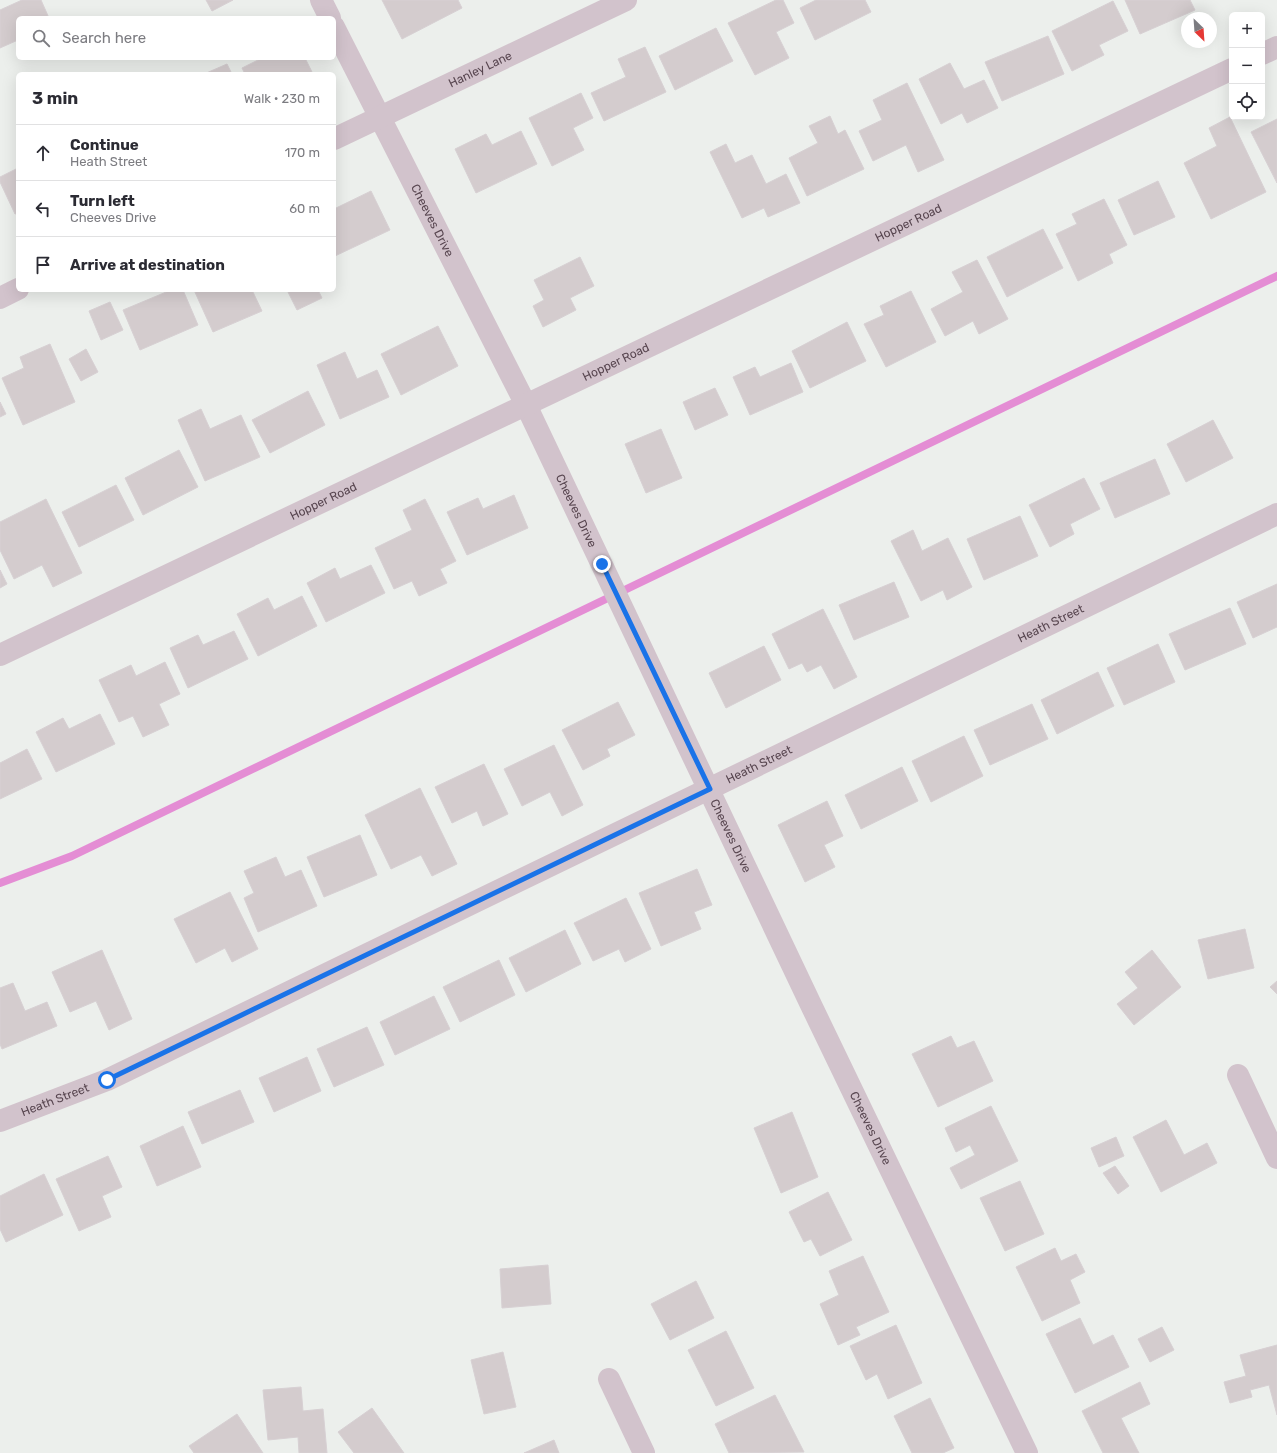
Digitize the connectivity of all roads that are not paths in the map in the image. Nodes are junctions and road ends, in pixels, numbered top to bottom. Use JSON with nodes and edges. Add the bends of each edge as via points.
{"nodes":[{"id":1,"x":321,"y":0,"type":"edge"},
{"id":2,"x":626,"y":0,"type":"edge"},
{"id":3,"x":329,"y":16,"type":"edge"},
{"id":4,"x":336,"y":31,"type":"edge"},
{"id":5,"x":1277,"y":47,"type":"edge"},
{"id":6,"x":1265,"y":53,"type":"edge"},
{"id":7,"x":1229,"y":70,"type":"edge"},
{"id":8,"x":379,"y":118,"type":"junction"},
{"id":9,"x":336,"y":139,"type":"edge"},
{"id":10,"x":16,"y":290,"type":"edge"},
{"id":11,"x":0,"y":298,"type":"edge"},
{"id":12,"x":526,"y":405,"type":"junction"},
{"id":13,"x":1277,"y":514,"type":"edge"},
{"id":14,"x":0,"y":655,"type":"edge"},
{"id":15,"x":710,"y":789,"type":"junction"},
{"id":16,"x":1238,"y":1075,"type":"dead end"},
{"id":17,"x":0,"y":1121,"type":"edge"},
{"id":18,"x":1277,"y":1158,"type":"edge"},
{"id":19,"x":609,"y":1379,"type":"dead end"},
{"id":20,"x":644,"y":1453,"type":"edge"},
{"id":21,"x":1027,"y":1453,"type":"edge"}],
"edges":[{"from":1,"to":3,"type":"street"},
{"from":2,"to":8,"type":"street","name":"Hanley Lane"},
{"from":4,"to":8,"type":"street","name":"Cheeves Drive"},
{"from":5,"to":6,"type":"street"},
{"from":7,"to":12,"type":"street","name":"Hopper Road"},
{"from":8,"to":9,"type":"street","name":"Hanley Lane"},
{"from":8,"to":12,"type":"street","name":"Cheeves Drive"},
{"from":10,"to":11,"type":"street"},
{"from":12,"to":14,"type":"street","name":"Hopper Road"},
{"from":12,"to":15,"type":"street","name":"Cheeves Drive"},
{"from":13,"to":15,"type":"street","name":"Heath Street"},
{"from":15,"to":17,"type":"street","name":"Heath Street","via":[[107,1080]]},
{"from":15,"to":21,"type":"street","name":"Cheeves Drive","via":[[815,1014]]},
{"from":16,"to":18,"type":"street"},
{"from":19,"to":20,"type":"street"}]}
